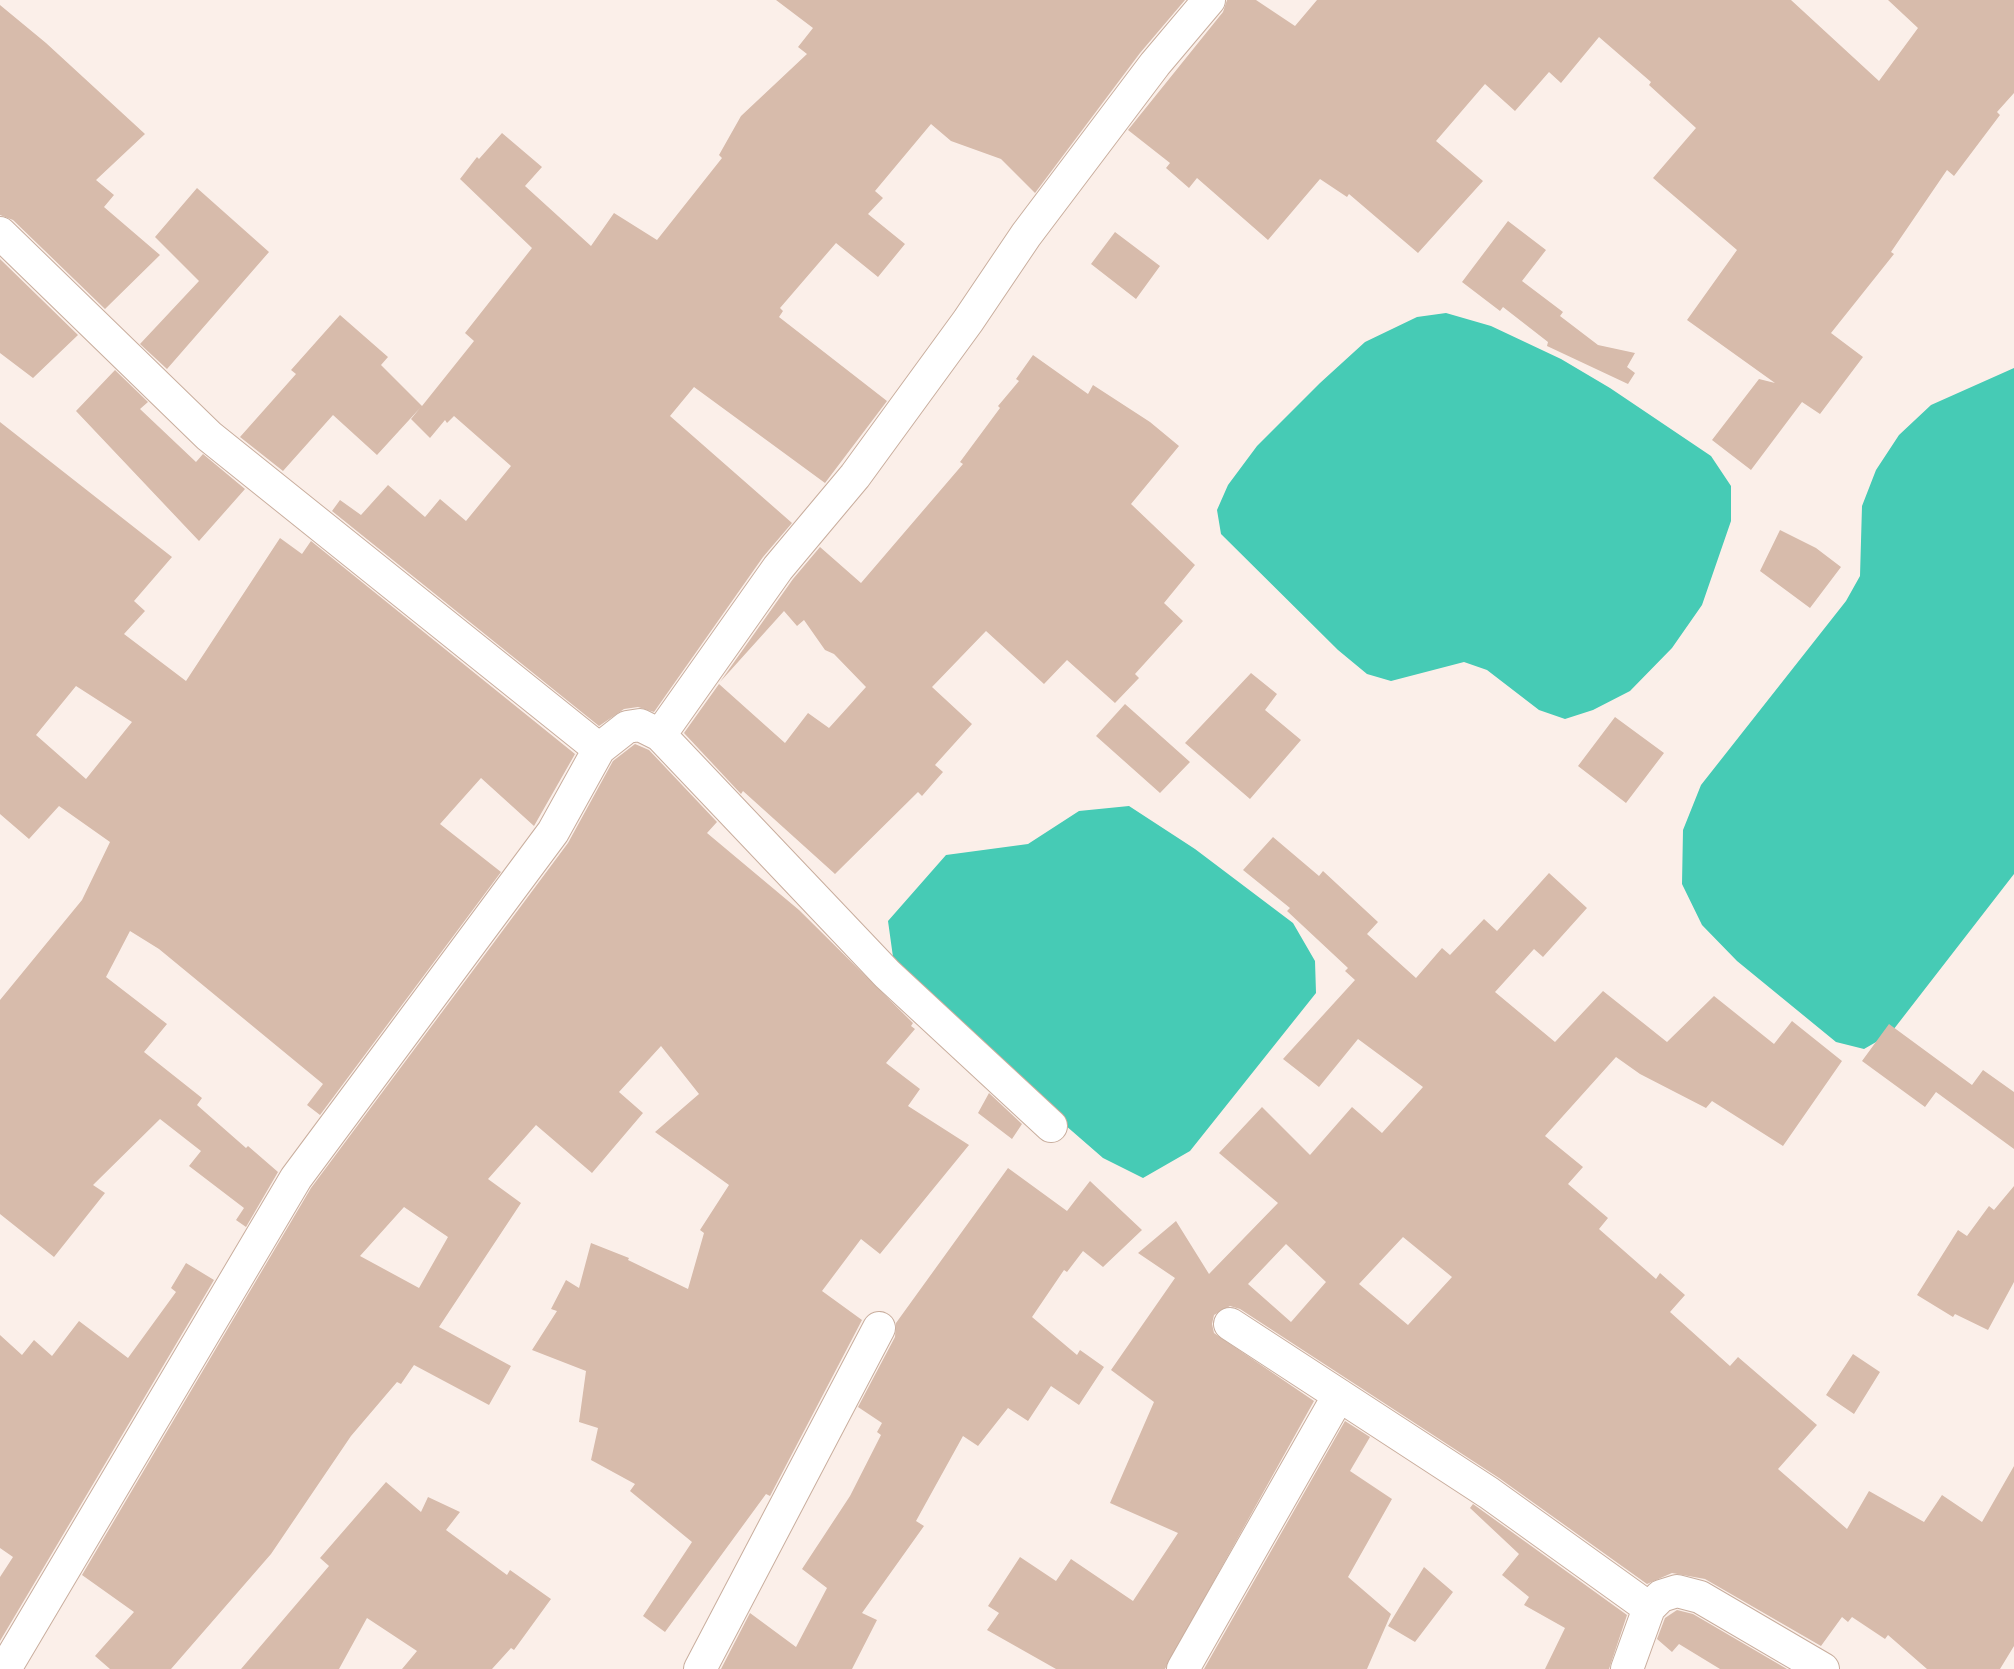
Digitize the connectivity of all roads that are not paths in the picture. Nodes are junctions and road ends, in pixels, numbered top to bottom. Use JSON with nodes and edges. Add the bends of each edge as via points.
{"nodes":[{"id":1,"x":1209,"y":0,"type":"edge"},
{"id":2,"x":0,"y":233,"type":"edge"},
{"id":3,"x":660,"y":735,"type":"junction"},
{"id":4,"x":599,"y":749,"type":"junction"},
{"id":5,"x":1051,"y":1126,"type":"dead end"},
{"id":6,"x":1230,"y":1324,"type":"dead end"},
{"id":7,"x":878,"y":1328,"type":"dead end"},
{"id":8,"x":1339,"y":1395,"type":"junction"},
{"id":9,"x":1649,"y":1608,"type":"junction"},
{"id":10,"x":5,"y":1669,"type":"edge"},
{"id":11,"x":700,"y":1669,"type":"edge"},
{"id":12,"x":1183,"y":1669,"type":"edge"},
{"id":13,"x":1627,"y":1669,"type":"edge"},
{"id":14,"x":1823,"y":1669,"type":"edge"}],
"edges":[{"from":1,"to":3,"type":"street","via":[[1026,235],[952,344],[855,476],[778,568]]},
{"from":2,"to":4,"type":"street","via":[[209,436]]},
{"from":3,"to":4,"type":"street","via":[[640,725],[627,727]]},
{"from":3,"to":5,"type":"street","via":[[887,974]]},
{"from":4,"to":10,"type":"street","via":[[553,832],[296,1178]]},
{"from":6,"to":8,"type":"street"},
{"from":7,"to":11,"type":"street"},
{"from":8,"to":9,"type":"street","via":[[1489,1493]]},
{"from":8,"to":12,"type":"street"},
{"from":9,"to":13,"type":"street"},
{"from":9,"to":14,"type":"street","via":[[1661,1596],[1677,1591],[1699,1597]]}]}
